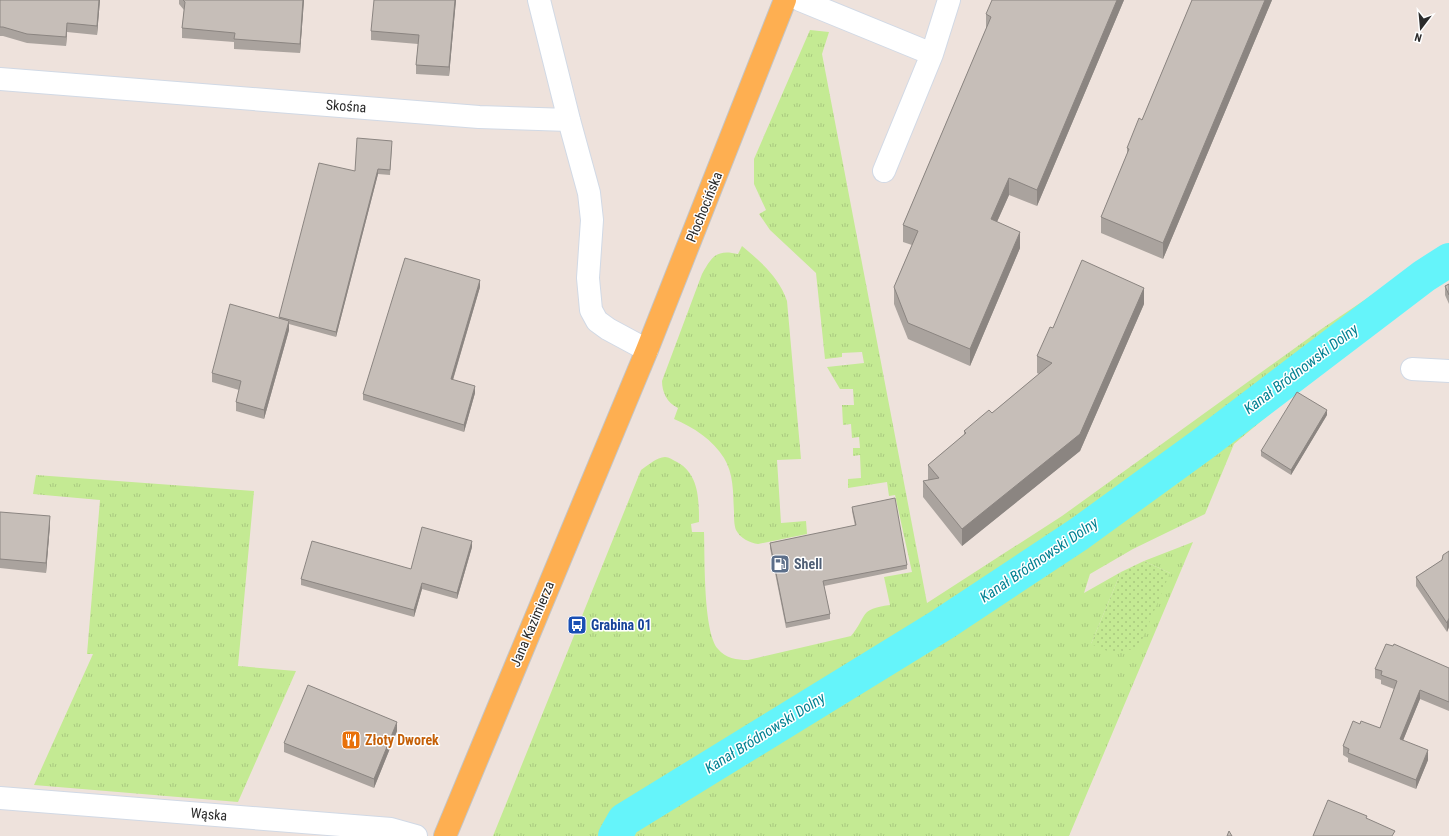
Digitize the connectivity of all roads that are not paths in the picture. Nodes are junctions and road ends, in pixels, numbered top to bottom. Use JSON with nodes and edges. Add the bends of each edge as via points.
{"nodes":[{"id":1,"x":539,"y":0,"type":"edge"},
{"id":2,"x":785,"y":0,"type":"edge"},
{"id":3,"x":800,"y":0,"type":"edge"},
{"id":4,"x":949,"y":0,"type":"edge"},
{"id":5,"x":932,"y":54,"type":"junction"},
{"id":6,"x":0,"y":79,"type":"edge"},
{"id":7,"x":569,"y":120,"type":"junction"},
{"id":8,"x":884,"y":171,"type":"dead end"},
{"id":9,"x":647,"y":350,"type":"junction"},
{"id":10,"x":1412,"y":369,"type":"dead end"},
{"id":11,"x":1449,"y":371,"type":"edge"},
{"id":12,"x":621,"y":412,"type":"joint"},
{"id":13,"x":0,"y":798,"type":"edge"},
{"id":14,"x":416,"y":836,"type":"edge"},
{"id":15,"x":445,"y":836,"type":"edge"}],
"edges":[{"from":1,"to":7,"type":"street"},
{"from":2,"to":9,"type":"main road","name":"Płochocińska"},
{"from":3,"to":5,"type":"street"},
{"from":4,"to":5,"type":"street"},
{"from":5,"to":8,"type":"street"},
{"from":6,"to":7,"type":"street","name":"Skośna","via":[[480,117]]},
{"from":7,"to":9,"type":"street","via":[[589,193],[592,220],[588,278],[591,310],[597,321],[608,329]]},
{"from":9,"to":12,"type":"main road","name":"Płochocińska"},
{"from":10,"to":11,"type":"street"},
{"from":12,"to":15,"type":"main road","name":"Jana Kazimierza"},
{"from":13,"to":14,"type":"street","name":"Wąska","via":[[391,828]]}]}
